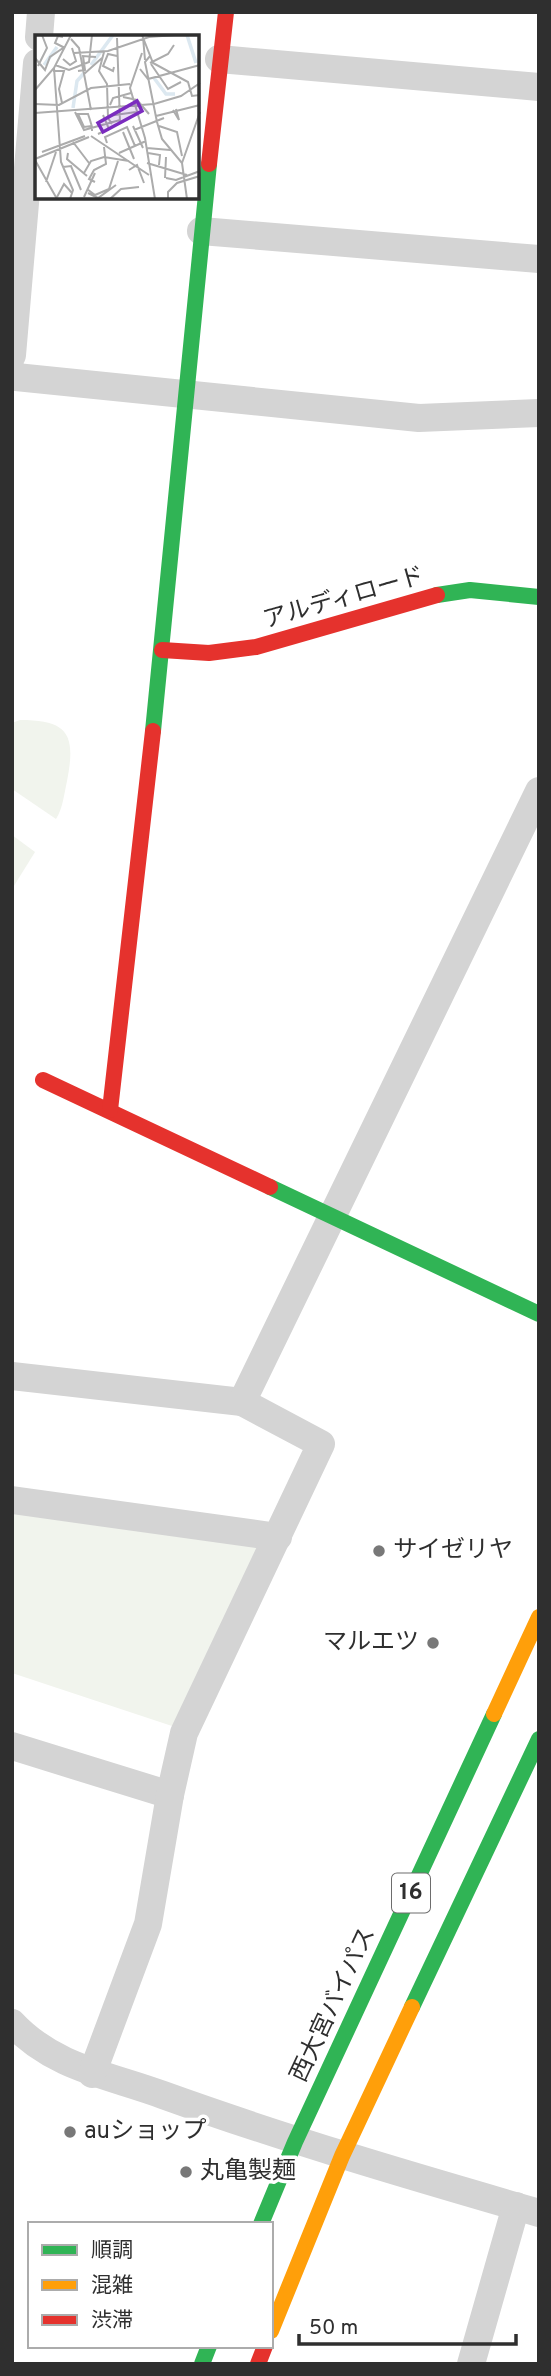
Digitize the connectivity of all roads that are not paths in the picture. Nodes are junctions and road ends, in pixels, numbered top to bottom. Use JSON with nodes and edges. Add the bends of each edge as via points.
{"nodes":[{"id":1,"x":41,"y":12,"type":"edge"},
{"id":2,"x":226,"y":12,"type":"edge"},
{"id":3,"x":39,"y":35,"type":"edge"},
{"id":4,"x":219,"y":59,"type":"junction"},
{"id":5,"x":35,"y":85,"type":"edge"},
{"id":6,"x":539,"y":87,"type":"edge"},
{"id":7,"x":201,"y":231,"type":"junction"},
{"id":8,"x":539,"y":259,"type":"edge"},
{"id":9,"x":12,"y":355,"type":"edge"},
{"id":10,"x":12,"y":371,"type":"edge"},
{"id":11,"x":186,"y":395,"type":"junction"},
{"id":12,"x":539,"y":413,"type":"edge"},
{"id":13,"x":539,"y":597,"type":"edge"},
{"id":14,"x":162,"y":650,"type":"junction"},
{"id":15,"x":539,"y":791,"type":"edge"},
{"id":16,"x":43,"y":1080,"type":"dead end"},
{"id":17,"x":110,"y":1110,"type":"junction"},
{"id":18,"x":334,"y":1215,"type":"junction"},
{"id":19,"x":539,"y":1314,"type":"edge"},
{"id":20,"x":12,"y":1376,"type":"edge"},
{"id":21,"x":242,"y":1402,"type":"junction"},
{"id":22,"x":12,"y":1500,"type":"edge"},
{"id":23,"x":278,"y":1537,"type":"junction"},
{"id":24,"x":539,"y":1617,"type":"edge"},
{"id":25,"x":539,"y":1739,"type":"edge"},
{"id":26,"x":12,"y":1746,"type":"edge"},
{"id":27,"x":170,"y":1795,"type":"junction"},
{"id":28,"x":12,"y":2023,"type":"edge"},
{"id":29,"x":92,"y":2074,"type":"junction"},
{"id":30,"x":295,"y":2142,"type":"junction"},
{"id":31,"x":342,"y":2156,"type":"junction"},
{"id":32,"x":527,"y":2210,"type":"edge"},
{"id":33,"x":262,"y":2222,"type":"edge"},
{"id":34,"x":273,"y":2326,"type":"edge"},
{"id":35,"x":471,"y":2364,"type":"edge"}],
"edges":[{"from":1,"to":3,"type":"street"},
{"from":2,"to":4,"type":"main road"},
{"from":4,"to":6,"type":"street"},
{"from":4,"to":7,"type":"main road"},
{"from":5,"to":9,"type":"street"},
{"from":7,"to":8,"type":"street"},
{"from":7,"to":11,"type":"main road"},
{"from":10,"to":11,"type":"street","via":[[16,377]]},
{"from":11,"to":12,"type":"street","via":[[419,418]]},
{"from":11,"to":14,"type":"main road"},
{"from":13,"to":14,"type":"main road","name":"アルディロード","via":[[470,590],[438,595],[256,648],[209,653]]},
{"from":14,"to":17,"type":"main road"},
{"from":15,"to":18,"type":"street"},
{"from":16,"to":17,"type":"main road"},
{"from":17,"to":18,"type":"main road"},
{"from":18,"to":19,"type":"main road"},
{"from":18,"to":21,"type":"street"},
{"from":20,"to":21,"type":"street"},
{"from":21,"to":23,"type":"street","via":[[321,1444]]},
{"from":22,"to":23,"type":"street"},
{"from":23,"to":27,"type":"street","via":[[184,1733]]},
{"from":24,"to":30,"type":"main road","name":"西大宮バイパス","number":"16"},
{"from":25,"to":31,"type":"main road","number":"16"},
{"from":26,"to":27,"type":"street"},
{"from":27,"to":29,"type":"street","via":[[148,1924]]},
{"from":28,"to":29,"type":"street","via":[[47,2052]]},
{"from":29,"to":30,"type":"street","via":[[139,2086]]},
{"from":30,"to":31,"type":"street"},
{"from":30,"to":33,"type":"main road","name":"西大宮バイパス","number":"16"},
{"from":31,"to":32,"type":"street"},
{"from":31,"to":34,"type":"main road","number":"16"},
{"from":32,"to":35,"type":"street"}]}
